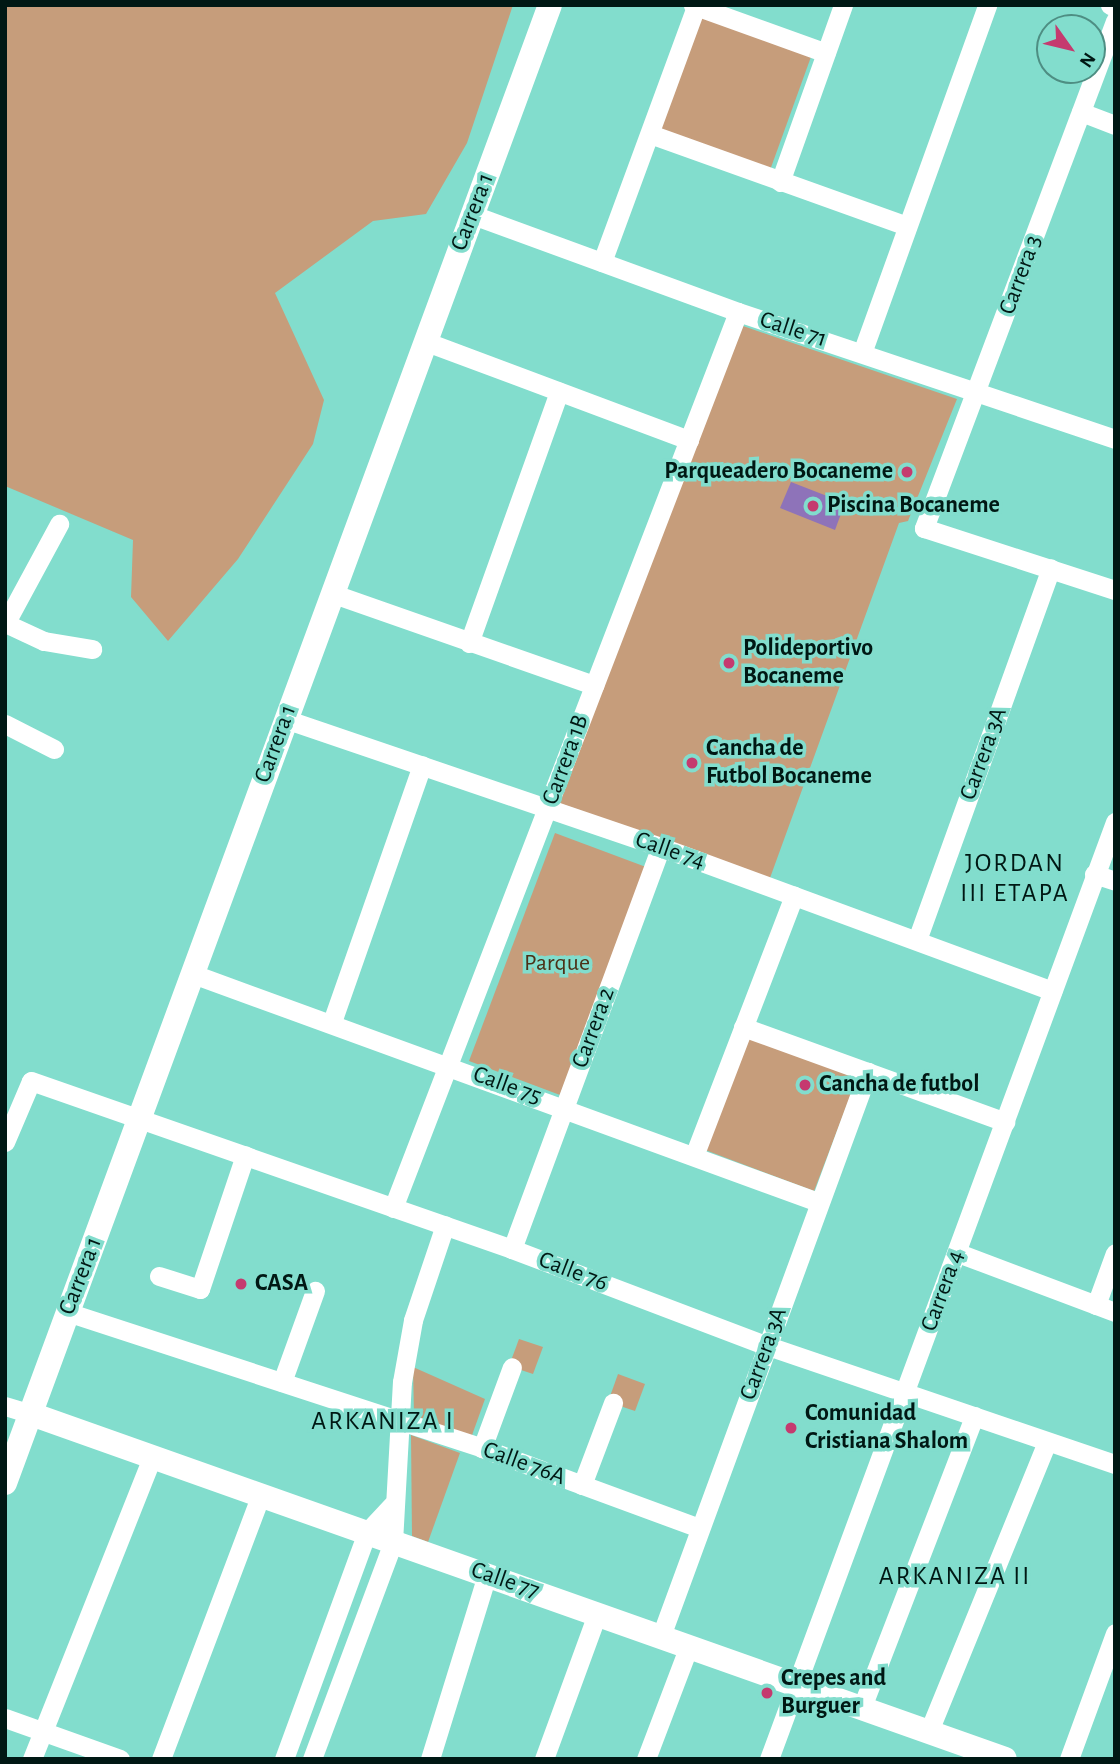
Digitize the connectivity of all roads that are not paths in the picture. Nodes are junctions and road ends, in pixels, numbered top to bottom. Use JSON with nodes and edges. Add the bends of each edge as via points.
{"nodes":[{"id":1,"x":550,"y":5,"type":"edge"},
{"id":2,"x":843,"y":5,"type":"edge"},
{"id":3,"x":987,"y":5,"type":"edge"},
{"id":4,"x":1110,"y":5,"type":"edge"},
{"id":5,"x":695,"y":6,"type":"edge"},
{"id":6,"x":1115,"y":7,"type":"edge"},
{"id":7,"x":1115,"y":21,"type":"edge"},
{"id":8,"x":826,"y":52,"type":"junction"},
{"id":9,"x":1081,"y":112,"type":"junction"},
{"id":10,"x":1115,"y":125,"type":"edge"},
{"id":11,"x":650,"y":134,"type":"junction"},
{"id":12,"x":780,"y":182,"type":"junction"},
{"id":13,"x":473,"y":215,"type":"junction"},
{"id":14,"x":907,"y":226,"type":"junction"},
{"id":15,"x":602,"y":262,"type":"junction"},
{"id":16,"x":738,"y":312,"type":"junction"},
{"id":17,"x":424,"y":341,"type":"junction"},
{"id":18,"x":862,"y":353,"type":"junction"},
{"id":19,"x":559,"y":391,"type":"junction"},
{"id":20,"x":977,"y":392,"type":"junction"},
{"id":21,"x":1115,"y":439,"type":"edge"},
{"id":22,"x":689,"y":440,"type":"junction"},
{"id":23,"x":59,"y":524,"type":"dead end"},
{"id":24,"x":1051,"y":568,"type":"junction"},
{"id":25,"x":1115,"y":590,"type":"edge"},
{"id":26,"x":331,"y":593,"type":"junction"},
{"id":27,"x":5,"y":623,"type":"edge"},
{"id":28,"x":468,"y":643,"type":"junction"},
{"id":29,"x":92,"y":649,"type":"dead end"},
{"id":30,"x":594,"y":685,"type":"junction"},
{"id":31,"x":285,"y":719,"type":"junction"},
{"id":32,"x":5,"y":724,"type":"edge"},
{"id":33,"x":54,"y":749,"type":"dead end"},
{"id":34,"x":422,"y":765,"type":"junction"},
{"id":35,"x":547,"y":812,"type":"junction"},
{"id":36,"x":1115,"y":822,"type":"edge"},
{"id":37,"x":661,"y":847,"type":"junction"},
{"id":38,"x":1094,"y":874,"type":"junction"},
{"id":39,"x":1115,"y":881,"type":"edge"},
{"id":40,"x":794,"y":896,"type":"junction"},
{"id":41,"x":917,"y":940,"type":"junction"},
{"id":42,"x":193,"y":974,"type":"junction"},
{"id":43,"x":1052,"y":991,"type":"junction"},
{"id":44,"x":332,"y":1022,"type":"junction"},
{"id":45,"x":743,"y":1027,"type":"junction"},
{"id":46,"x":452,"y":1065,"type":"junction"},
{"id":47,"x":868,"y":1072,"type":"junction"},
{"id":48,"x":565,"y":1107,"type":"junction"},
{"id":49,"x":142,"y":1117,"type":"junction"},
{"id":50,"x":1005,"y":1122,"type":"junction"},
{"id":51,"x":5,"y":1142,"type":"edge"},
{"id":52,"x":245,"y":1155,"type":"junction"},
{"id":53,"x":694,"y":1156,"type":"junction"},
{"id":54,"x":818,"y":1202,"type":"junction"},
{"id":55,"x":393,"y":1208,"type":"junction"},
{"id":56,"x":445,"y":1226,"type":"junction"},
{"id":57,"x":512,"y":1249,"type":"junction"},
{"id":58,"x":958,"y":1253,"type":"junction"},
{"id":59,"x":1115,"y":1253,"type":"edge"},
{"id":60,"x":159,"y":1276,"type":"dead end"},
{"id":61,"x":315,"y":1291,"type":"dead end"},
{"id":62,"x":1096,"y":1306,"type":"junction"},
{"id":63,"x":67,"y":1312,"type":"junction"},
{"id":64,"x":1115,"y":1312,"type":"edge"},
{"id":65,"x":768,"y":1346,"type":"junction"},
{"id":66,"x":512,"y":1367,"type":"dead end"},
{"id":67,"x":282,"y":1382,"type":"junction"},
{"id":68,"x":906,"y":1392,"type":"junction"},
{"id":69,"x":613,"y":1403,"type":"dead end"},
{"id":70,"x":5,"y":1406,"type":"edge"},
{"id":71,"x":30,"y":1414,"type":"junction"},
{"id":72,"x":974,"y":1416,"type":"junction"},
{"id":73,"x":401,"y":1421,"type":"junction"},
{"id":74,"x":1046,"y":1442,"type":"junction"},
{"id":75,"x":482,"y":1448,"type":"junction"},
{"id":76,"x":152,"y":1457,"type":"junction"},
{"id":77,"x":1115,"y":1464,"type":"edge"},
{"id":78,"x":5,"y":1483,"type":"edge"},
{"id":79,"x":582,"y":1485,"type":"junction"},
{"id":80,"x":261,"y":1495,"type":"junction"},
{"id":81,"x":392,"y":1505,"type":"junction"},
{"id":82,"x":700,"y":1528,"type":"junction"},
{"id":83,"x":367,"y":1532,"type":"junction"},
{"id":84,"x":393,"y":1542,"type":"junction"},
{"id":85,"x":487,"y":1575,"type":"junction"},
{"id":86,"x":597,"y":1614,"type":"junction"},
{"id":87,"x":1115,"y":1633,"type":"edge"},
{"id":88,"x":661,"y":1636,"type":"junction"},
{"id":89,"x":689,"y":1646,"type":"junction"},
{"id":90,"x":799,"y":1685,"type":"junction"},
{"id":91,"x":862,"y":1707,"type":"junction"},
{"id":92,"x":5,"y":1718,"type":"edge"},
{"id":93,"x":929,"y":1731,"type":"junction"},
{"id":94,"x":42,"y":1732,"type":"junction"},
{"id":95,"x":966,"y":1752,"type":"edge"},
{"id":96,"x":32,"y":1759,"type":"edge"},
{"id":97,"x":120,"y":1759,"type":"edge"},
{"id":98,"x":161,"y":1759,"type":"edge"},
{"id":99,"x":284,"y":1759,"type":"edge"},
{"id":100,"x":312,"y":1759,"type":"edge"},
{"id":101,"x":430,"y":1759,"type":"edge"},
{"id":102,"x":544,"y":1759,"type":"edge"},
{"id":103,"x":646,"y":1759,"type":"edge"},
{"id":104,"x":769,"y":1759,"type":"edge"},
{"id":105,"x":1005,"y":1759,"type":"edge"},
{"id":106,"x":1069,"y":1759,"type":"edge"}],
"edges":[{"from":1,"to":13,"type":"street","name":"Carrera 1"},
{"from":2,"to":8,"type":"street"},
{"from":3,"to":14,"type":"street"},
{"from":4,"to":6,"type":"street"},
{"from":5,"to":8,"type":"street"},
{"from":5,"to":11,"type":"street"},
{"from":7,"to":9,"type":"street","name":"Carrera 3"},
{"from":8,"to":12,"type":"street"},
{"from":9,"to":10,"type":"street"},
{"from":9,"to":20,"type":"street","name":"Carrera 3"},
{"from":11,"to":12,"type":"street"},
{"from":11,"to":15,"type":"street"},
{"from":12,"to":14,"type":"street"},
{"from":13,"to":15,"type":"street","name":"Calle 71"},
{"from":13,"to":17,"type":"street","name":"Carrera 1"},
{"from":14,"to":18,"type":"street"},
{"from":15,"to":16,"type":"street","name":"Calle 71"},
{"from":16,"to":18,"type":"street","name":"Calle 71"},
{"from":16,"to":22,"type":"street","name":"Carrera 1B"},
{"from":17,"to":19,"type":"street"},
{"from":17,"to":26,"type":"street","name":"Carrera 1"},
{"from":18,"to":20,"type":"street","name":"Calle 71"},
{"from":19,"to":22,"type":"street"},
{"from":19,"to":28,"type":"street"},
{"from":20,"to":21,"type":"street","name":"Calle 71"},
{"from":20,"to":24,"type":"street","name":"Carrera 3","via":[[925,528]]},
{"from":22,"to":30,"type":"street","name":"Carrera 1B"},
{"from":23,"to":27,"type":"street"},
{"from":24,"to":25,"type":"street"},
{"from":24,"to":41,"type":"street","name":"Carrera 3A"},
{"from":26,"to":28,"type":"street"},
{"from":26,"to":31,"type":"street","name":"Carrera 1"},
{"from":27,"to":29,"type":"street","via":[[44,641]]},
{"from":28,"to":30,"type":"street"},
{"from":30,"to":35,"type":"street","name":"Carrera 1B"},
{"from":31,"to":34,"type":"street","name":"Calle 74"},
{"from":31,"to":42,"type":"street","name":"Carrera 1"},
{"from":32,"to":33,"type":"street"},
{"from":34,"to":35,"type":"street","name":"Calle 74"},
{"from":34,"to":44,"type":"street"},
{"from":35,"to":37,"type":"street","name":"Calle 74"},
{"from":35,"to":46,"type":"street","name":"Carrera 1B"},
{"from":36,"to":38,"type":"street","name":"Carrera 4"},
{"from":37,"to":40,"type":"street","name":"Calle 74"},
{"from":37,"to":48,"type":"street","name":"Carrera 2"},
{"from":38,"to":39,"type":"street"},
{"from":38,"to":43,"type":"street","name":"Carrera 4"},
{"from":40,"to":41,"type":"street","name":"Calle 74"},
{"from":40,"to":45,"type":"street"},
{"from":41,"to":43,"type":"street","name":"Calle 74"},
{"from":42,"to":44,"type":"street","name":"Calle 75"},
{"from":42,"to":49,"type":"street","name":"Carrera 1"},
{"from":43,"to":50,"type":"street","name":"Carrera 4"},
{"from":44,"to":46,"type":"street","name":"Calle 75"},
{"from":45,"to":47,"type":"street"},
{"from":45,"to":53,"type":"street"},
{"from":46,"to":48,"type":"street","name":"Calle 75"},
{"from":46,"to":55,"type":"street","name":"Carrera 1B"},
{"from":47,"to":50,"type":"street"},
{"from":47,"to":54,"type":"street","name":"Carrera 3A"},
{"from":48,"to":53,"type":"street","name":"Calle 75"},
{"from":48,"to":57,"type":"street","name":"Carrera 2"},
{"from":49,"to":51,"type":"street","name":"Calle 76","via":[[32,1081]]},
{"from":49,"to":52,"type":"street","name":"Calle 76"},
{"from":49,"to":63,"type":"street","name":"Carrera 1"},
{"from":50,"to":58,"type":"street","name":"Carrera 4"},
{"from":52,"to":55,"type":"street","name":"Calle 76"},
{"from":52,"to":60,"type":"street","via":[[200,1289]]},
{"from":53,"to":54,"type":"street","name":"Calle 75"},
{"from":54,"to":65,"type":"street","name":"Carrera 3A"},
{"from":55,"to":56,"type":"street","name":"Calle 76"},
{"from":56,"to":57,"type":"street","name":"Calle 76"},
{"from":56,"to":73,"type":"street","via":[[413,1321]]},
{"from":57,"to":65,"type":"street","name":"Calle 76"},
{"from":58,"to":62,"type":"street"},
{"from":58,"to":68,"type":"street","name":"Carrera 4"},
{"from":59,"to":62,"type":"street"},
{"from":61,"to":67,"type":"street"},
{"from":62,"to":64,"type":"street"},
{"from":63,"to":67,"type":"street","name":"Calle 76A"},
{"from":63,"to":71,"type":"street","name":"Carrera 1"},
{"from":65,"to":68,"type":"street","name":"Calle 76"},
{"from":65,"to":82,"type":"street","name":"Carrera 3A"},
{"from":66,"to":75,"type":"street"},
{"from":67,"to":73,"type":"street","name":"Calle 76A"},
{"from":68,"to":72,"type":"street","name":"Calle 76"},
{"from":68,"to":90,"type":"street","name":"Carrera 4"},
{"from":69,"to":79,"type":"street"},
{"from":70,"to":71,"type":"street","name":"Calle 77"},
{"from":71,"to":76,"type":"street","name":"Calle 77"},
{"from":71,"to":78,"type":"street","name":"Carrera 1"},
{"from":72,"to":74,"type":"street","name":"Calle 76"},
{"from":72,"to":91,"type":"street"},
{"from":73,"to":75,"type":"street","name":"Calle 76A"},
{"from":73,"to":81,"type":"street"},
{"from":74,"to":77,"type":"street","name":"Calle 76"},
{"from":74,"to":93,"type":"street"},
{"from":75,"to":79,"type":"street","name":"Calle 76A"},
{"from":76,"to":80,"type":"street","name":"Calle 77"},
{"from":76,"to":94,"type":"street"},
{"from":79,"to":82,"type":"street","name":"Calle 76A"},
{"from":80,"to":83,"type":"street","name":"Calle 77"},
{"from":80,"to":98,"type":"street"},
{"from":81,"to":83,"type":"street"},
{"from":81,"to":84,"type":"street"},
{"from":82,"to":88,"type":"street","name":"Carrera 3A"},
{"from":83,"to":84,"type":"street","name":"Calle 77"},
{"from":83,"to":99,"type":"street"},
{"from":84,"to":85,"type":"street","name":"Calle 77"},
{"from":84,"to":100,"type":"street"},
{"from":85,"to":86,"type":"street","name":"Calle 77"},
{"from":85,"to":101,"type":"street"},
{"from":86,"to":88,"type":"street","name":"Calle 77"},
{"from":86,"to":102,"type":"street"},
{"from":87,"to":106,"type":"street"},
{"from":88,"to":89,"type":"street","name":"Calle 77"},
{"from":89,"to":90,"type":"street","name":"Calle 77"},
{"from":89,"to":103,"type":"street"},
{"from":90,"to":91,"type":"street","name":"Calle 77"},
{"from":90,"to":104,"type":"street","name":"Carrera 4"},
{"from":91,"to":93,"type":"street","name":"Calle 77"},
{"from":92,"to":94,"type":"street"},
{"from":93,"to":95,"type":"street","name":"Calle 77"},
{"from":94,"to":96,"type":"street"},
{"from":94,"to":97,"type":"street"},
{"from":95,"to":105,"type":"street","name":"Calle 77"}]}
